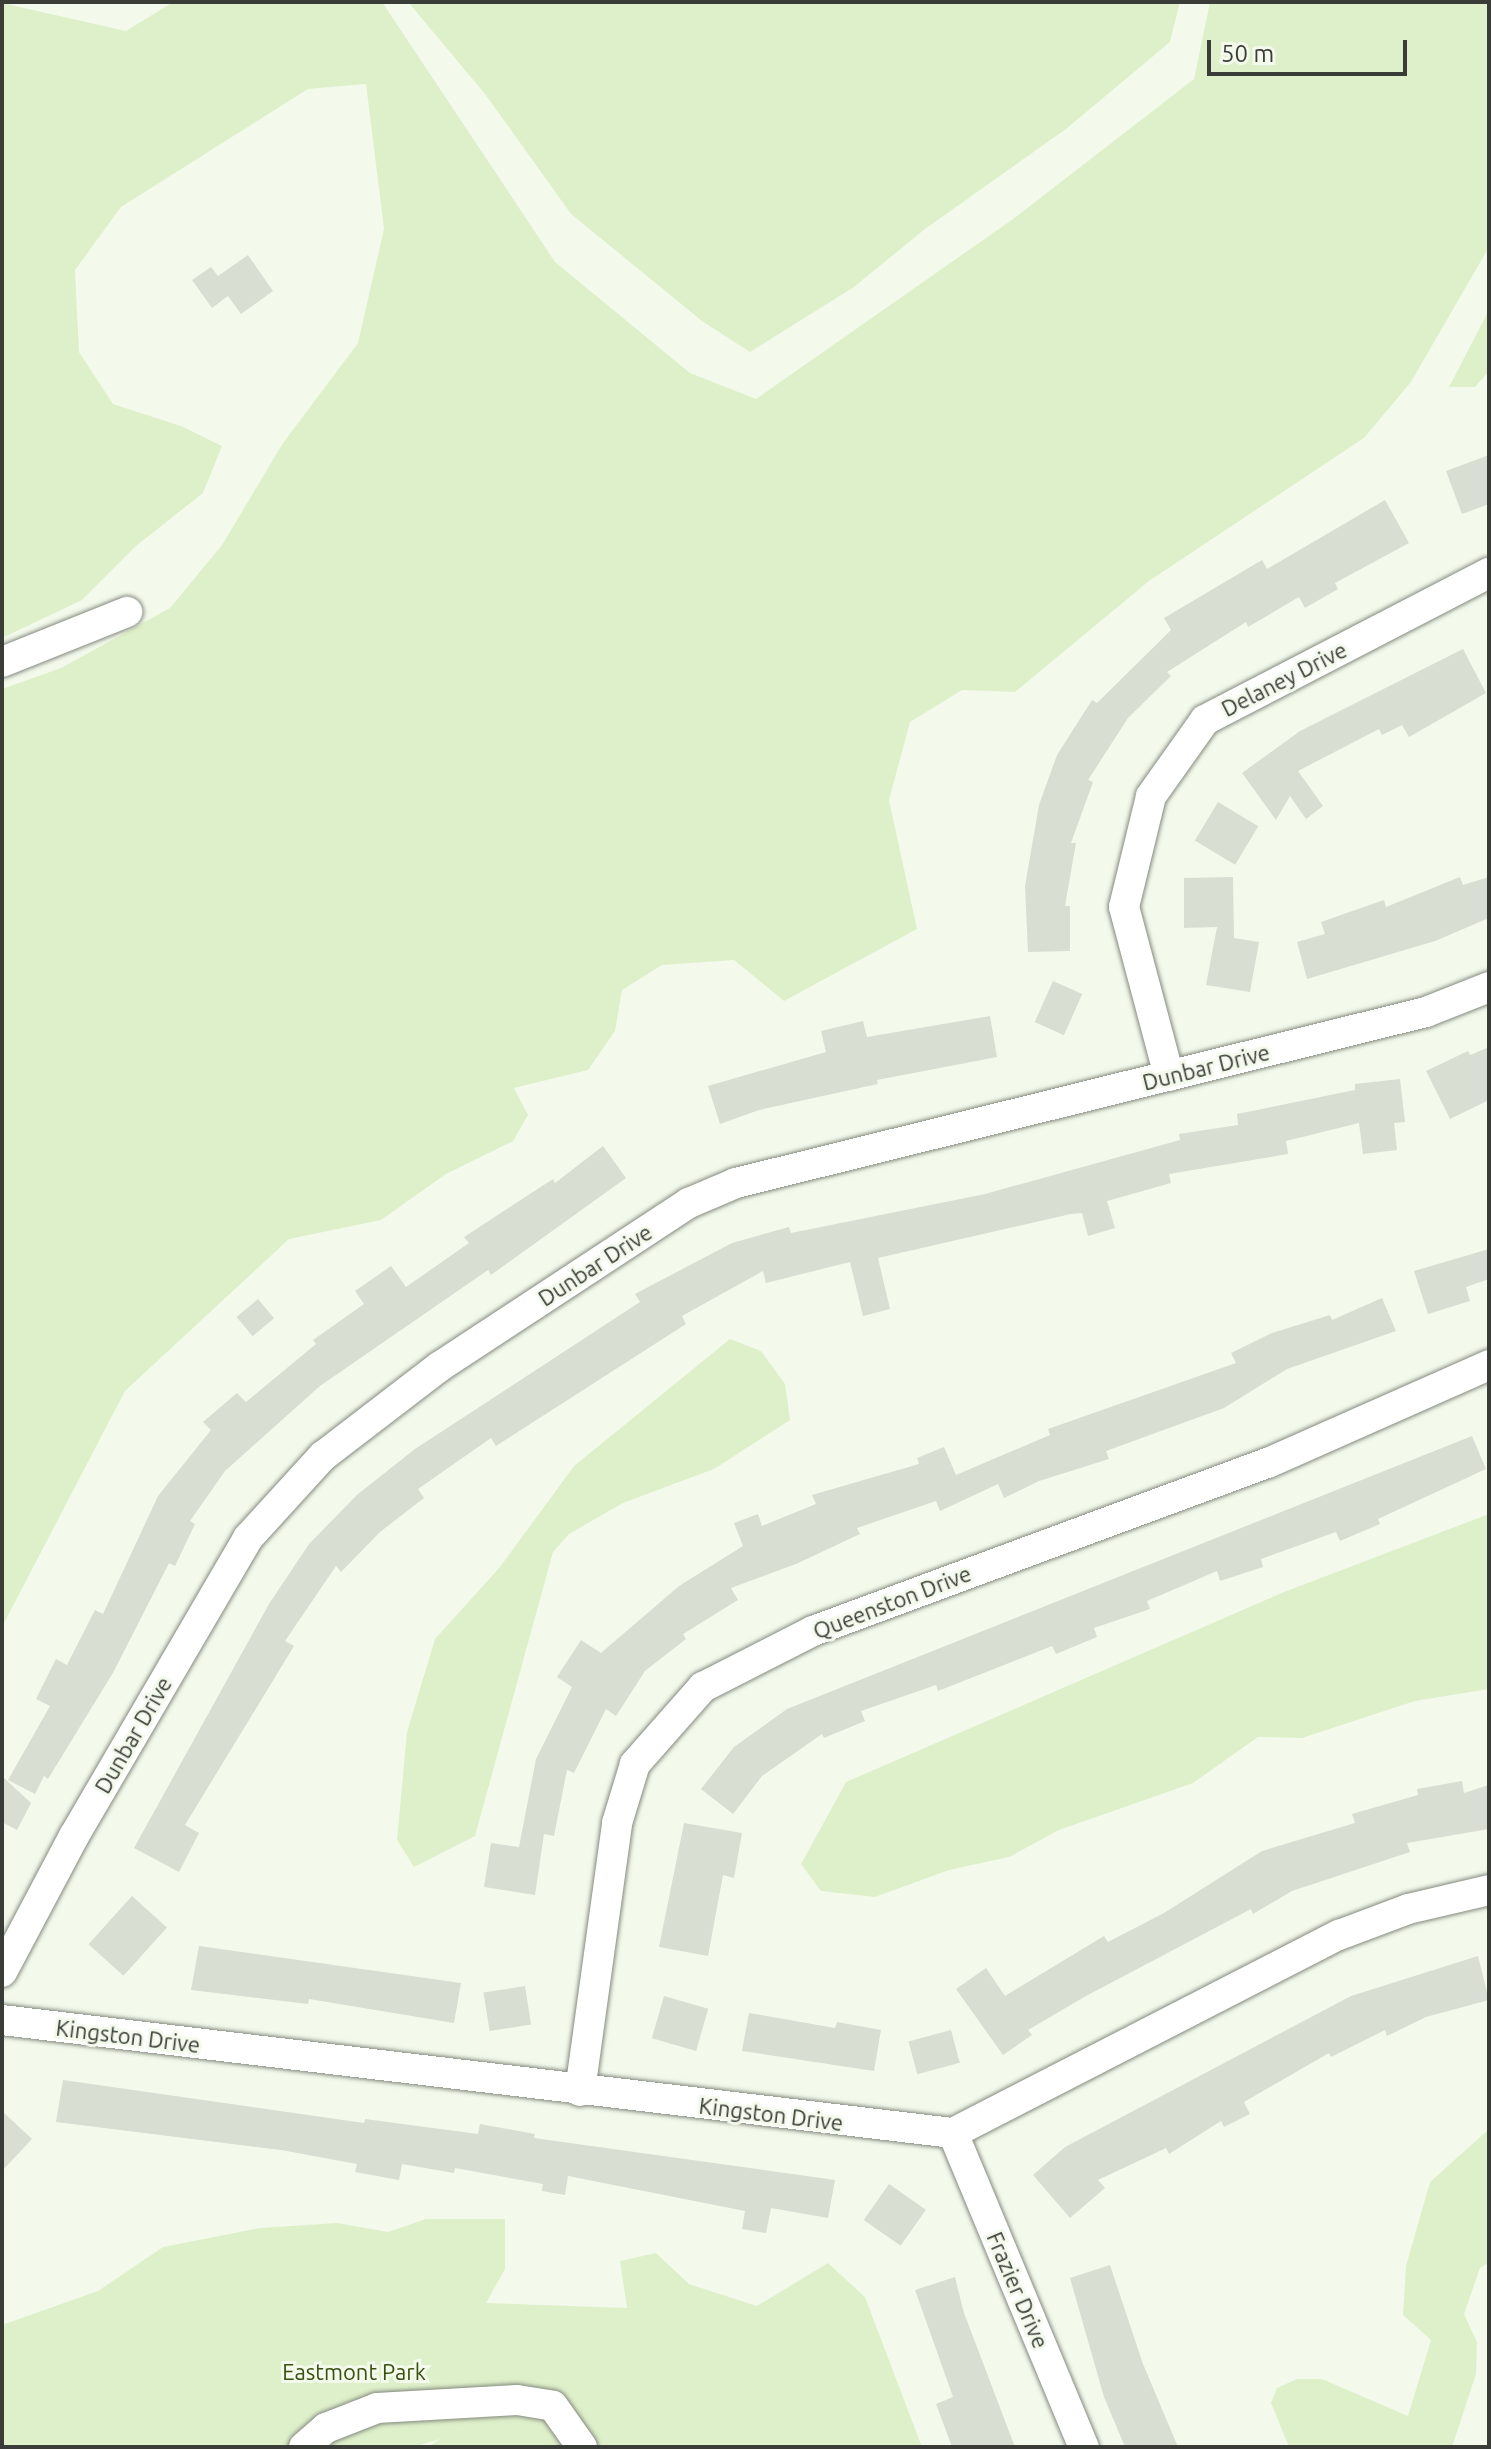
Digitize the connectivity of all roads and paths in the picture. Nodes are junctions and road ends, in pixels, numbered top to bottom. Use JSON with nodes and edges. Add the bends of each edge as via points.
{"nodes":[{"id":1,"x":1489,"y":573,"type":"edge"},
{"id":2,"x":127,"y":612,"type":"dead end"},
{"id":3,"x":2,"y":662,"type":"edge"},
{"id":4,"x":1489,"y":987,"type":"edge"},
{"id":5,"x":1169,"y":1076,"type":"junction"},
{"id":6,"x":1489,"y":1365,"type":"edge"},
{"id":7,"x":1489,"y":1890,"type":"edge"},
{"id":8,"x":2,"y":1972,"type":"edge"},
{"id":9,"x":2,"y":2020,"type":"edge"},
{"id":10,"x":580,"y":2091,"type":"junction"},
{"id":11,"x":953,"y":2133,"type":"junction"},
{"id":12,"x":304,"y":2447,"type":"edge"},
{"id":13,"x":582,"y":2447,"type":"edge"},
{"id":14,"x":1084,"y":2447,"type":"edge"}],
"edges":[{"from":1,"to":5,"type":"street","name":"Delaney Drive","via":[[1205,720],[1151,796],[1124,907]]},
{"from":2,"to":3,"type":"street"},
{"from":4,"to":5,"type":"street","name":"Dunbar Drive","via":[[1426,1012]]},
{"from":5,"to":8,"type":"street","name":"Dunbar Drive","via":[[724,1188],[675,1211],[416,1385],[323,1456],[248,1538],[74,1836]]},
{"from":6,"to":10,"type":"street","name":"Queenston Drive","via":[[1268,1463],[813,1631],[703,1687],[635,1764],[617,1823]]},
{"from":7,"to":11,"type":"street","via":[[1408,1909],[1339,1935]]},
{"from":9,"to":10,"type":"street","name":"Kingston Drive"},
{"from":10,"to":11,"type":"street","name":"Kingston Drive"},
{"from":11,"to":14,"type":"street","name":"Frazier Drive"},
{"from":12,"to":13,"type":"street","via":[[326,2428],[377,2408],[517,2400],[553,2406]]}]}
